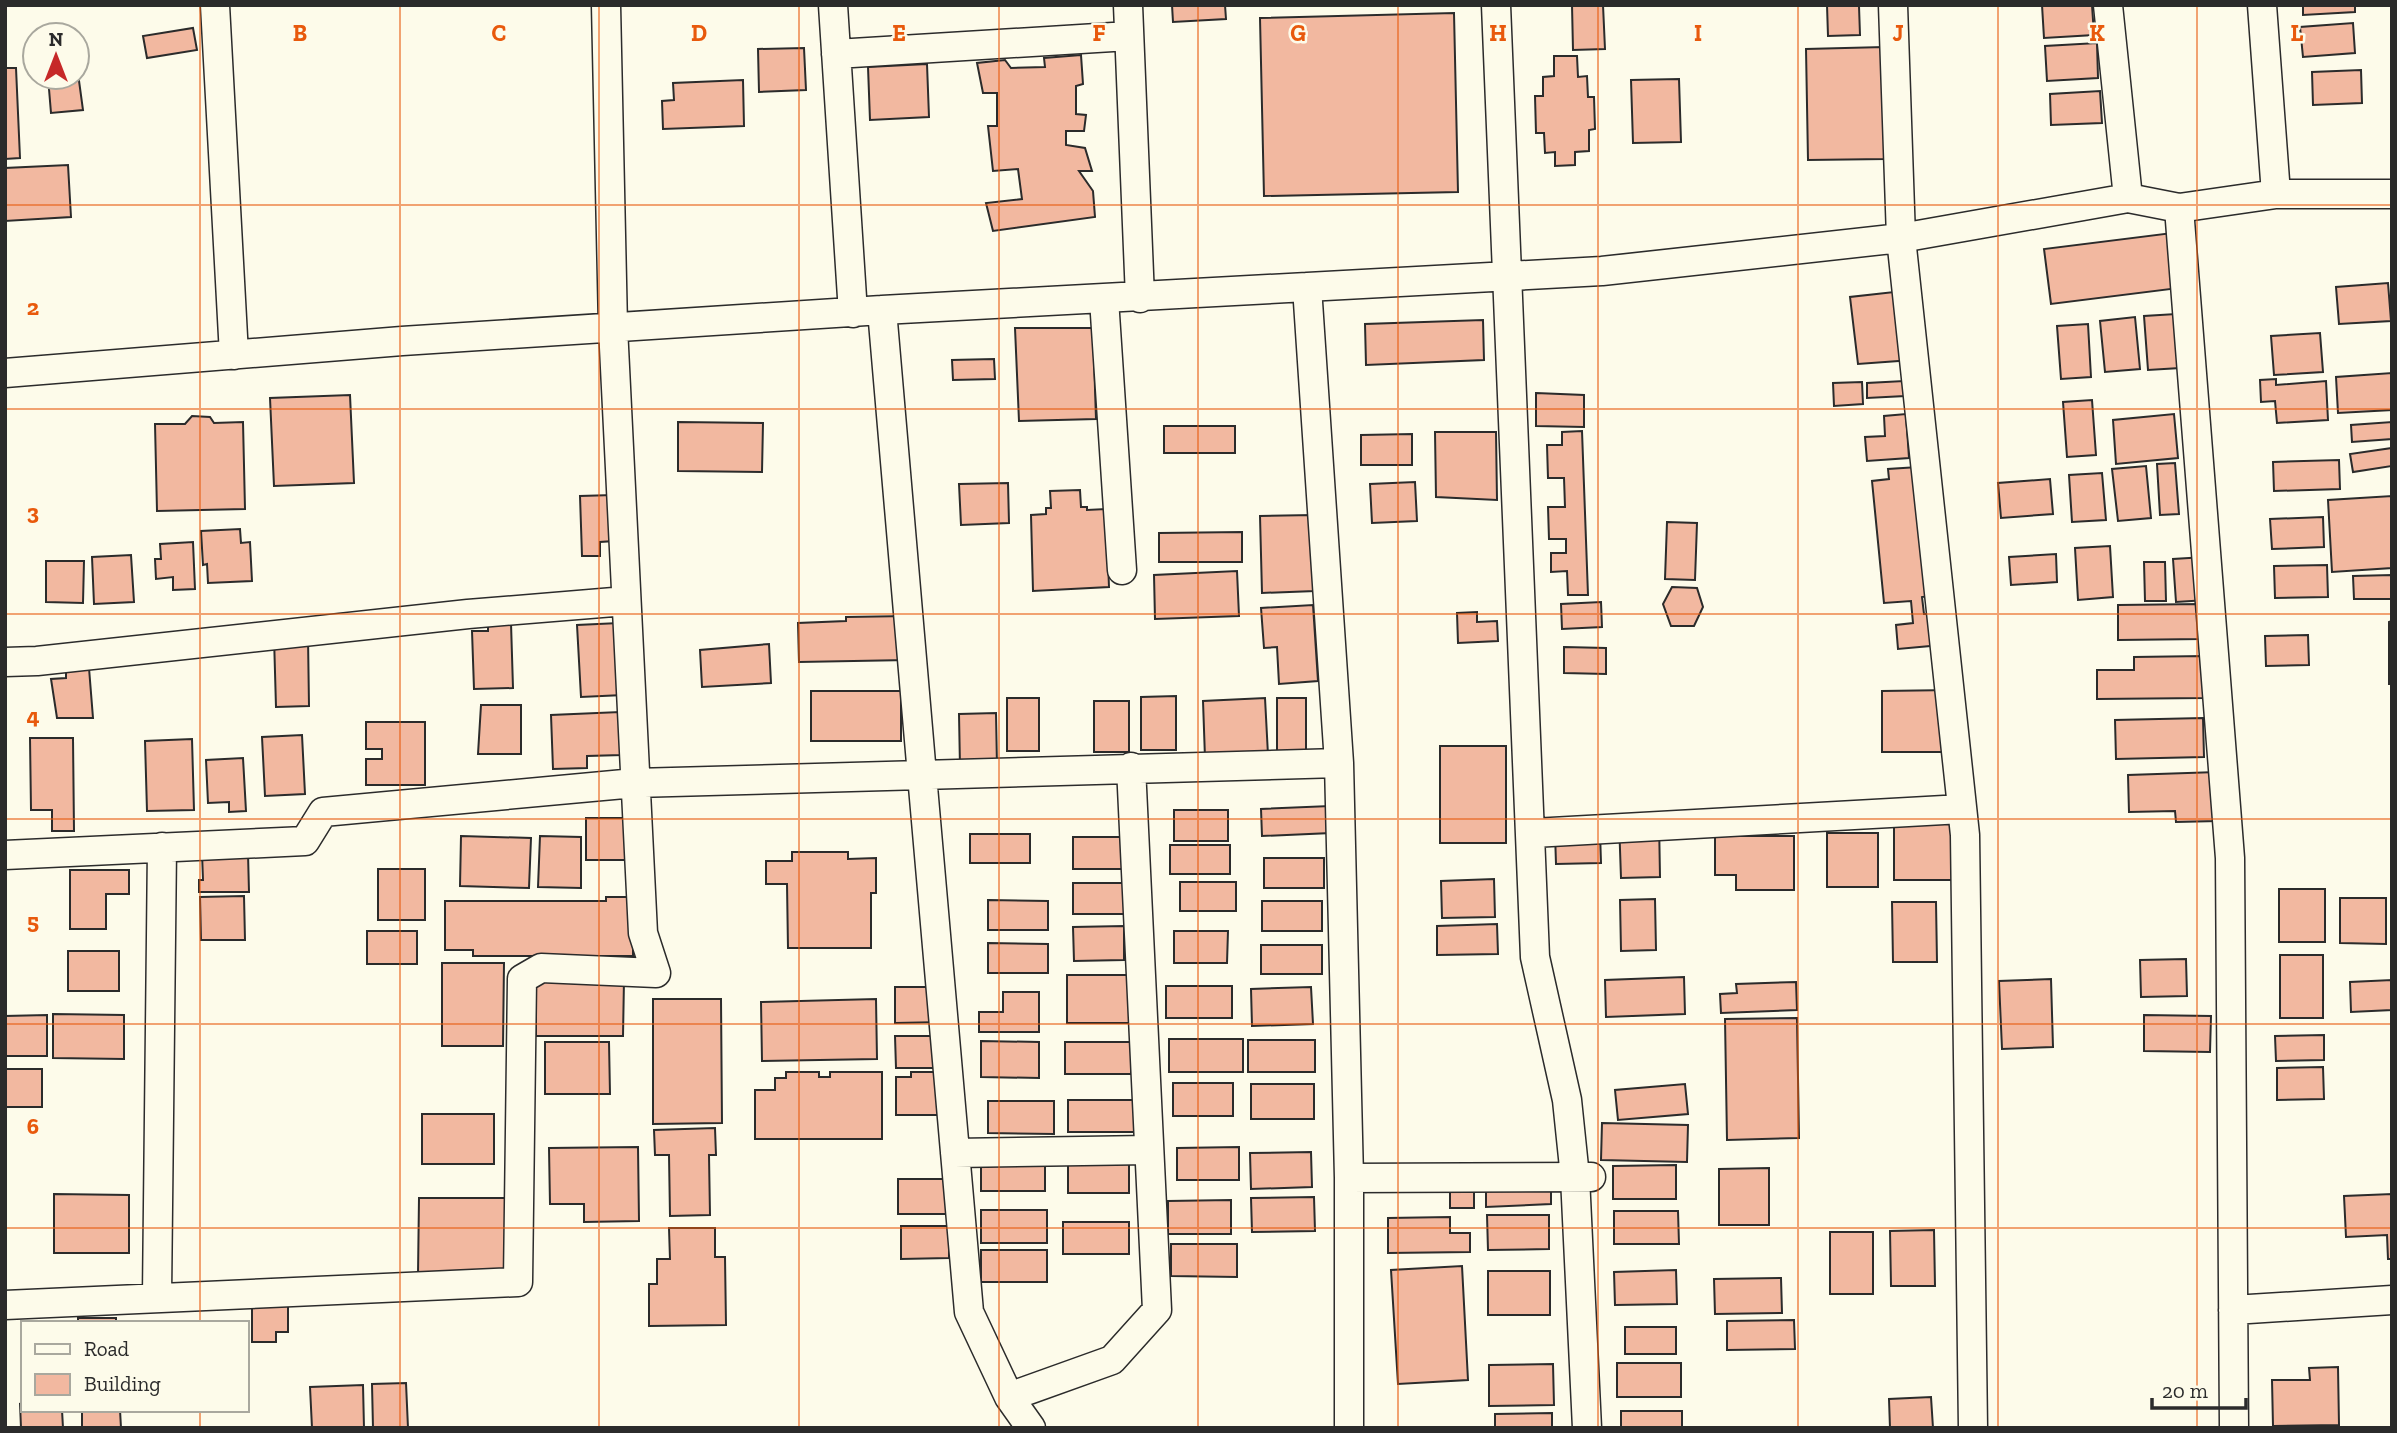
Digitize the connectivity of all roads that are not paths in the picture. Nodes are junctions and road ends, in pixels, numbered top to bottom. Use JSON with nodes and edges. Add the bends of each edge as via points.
{"nodes":[{"id":1,"x":215,"y":5,"type":"edge"},
{"id":2,"x":606,"y":5,"type":"edge"},
{"id":3,"x":833,"y":5,"type":"edge"},
{"id":4,"x":1128,"y":5,"type":"edge"},
{"id":5,"x":1496,"y":5,"type":"edge"},
{"id":6,"x":1893,"y":5,"type":"edge"},
{"id":7,"x":2108,"y":5,"type":"edge"},
{"id":8,"x":2262,"y":5,"type":"edge"},
{"id":9,"x":1129,"y":36,"type":"junction"},
{"id":10,"x":836,"y":54,"type":"junction"},
{"id":11,"x":2276,"y":194,"type":"junction"},
{"id":12,"x":2392,"y":194,"type":"edge"},
{"id":13,"x":2128,"y":198,"type":"junction"},
{"id":14,"x":2179,"y":208,"type":"junction"},
{"id":15,"x":1901,"y":238,"type":"junction"},
{"id":16,"x":1506,"y":276,"type":"junction"},
{"id":17,"x":1307,"y":286,"type":"junction"},
{"id":18,"x":1140,"y":298,"type":"junction"},
{"id":19,"x":1104,"y":299,"type":"junction"},
{"id":20,"x":882,"y":310,"type":"junction"},
{"id":21,"x":853,"y":313,"type":"junction"},
{"id":22,"x":613,"y":327,"type":"junction"},
{"id":23,"x":234,"y":355,"type":"junction"},
{"id":24,"x":5,"y":373,"type":"edge"},
{"id":25,"x":1122,"y":570,"type":"dead end"},
{"id":26,"x":626,"y":601,"type":"junction"},
{"id":27,"x":5,"y":662,"type":"edge"},
{"id":28,"x":1339,"y":762,"type":"junction"},
{"id":29,"x":1131,"y":767,"type":"junction"},
{"id":30,"x":922,"y":775,"type":"junction"},
{"id":31,"x":635,"y":783,"type":"junction"},
{"id":32,"x":1962,"y":809,"type":"junction"},
{"id":33,"x":1532,"y":833,"type":"junction"},
{"id":34,"x":162,"y":848,"type":"junction"},
{"id":35,"x":5,"y":855,"type":"edge"},
{"id":36,"x":1150,"y":1150,"type":"junction"},
{"id":37,"x":955,"y":1153,"type":"junction"},
{"id":38,"x":1584,"y":1177,"type":"junction"},
{"id":39,"x":1349,"y":1178,"type":"junction"},
{"id":40,"x":156,"y":1296,"type":"junction"},
{"id":41,"x":2392,"y":1300,"type":"edge"},
{"id":42,"x":5,"y":1304,"type":"edge"},
{"id":43,"x":2233,"y":1310,"type":"junction"},
{"id":44,"x":1009,"y":1397,"type":"junction"},
{"id":45,"x":1031,"y":1428,"type":"edge"},
{"id":46,"x":1349,"y":1428,"type":"edge"},
{"id":47,"x":1587,"y":1428,"type":"edge"},
{"id":48,"x":1973,"y":1428,"type":"edge"},
{"id":49,"x":2234,"y":1428,"type":"edge"}],
"edges":[{"from":1,"to":23,"type":"street"},
{"from":2,"to":22,"type":"street"},
{"from":3,"to":10,"type":"street"},
{"from":4,"to":9,"type":"street"},
{"from":5,"to":16,"type":"street"},
{"from":6,"to":15,"type":"street"},
{"from":7,"to":13,"type":"street"},
{"from":8,"to":11,"type":"street"},
{"from":9,"to":10,"type":"street"},
{"from":9,"to":18,"type":"street"},
{"from":10,"to":21,"type":"street"},
{"from":11,"to":12,"type":"street"},
{"from":11,"to":14,"type":"street"},
{"from":13,"to":14,"type":"street"},
{"from":13,"to":15,"type":"street"},
{"from":14,"to":43,"type":"street","via":[[2230,859]]},
{"from":15,"to":16,"type":"street","via":[[1602,271]]},
{"from":15,"to":32,"type":"street"},
{"from":16,"to":17,"type":"street"},
{"from":16,"to":33,"type":"street"},
{"from":17,"to":18,"type":"street"},
{"from":17,"to":28,"type":"street"},
{"from":18,"to":19,"type":"street"},
{"from":19,"to":20,"type":"street"},
{"from":19,"to":25,"type":"street"},
{"from":20,"to":21,"type":"street"},
{"from":20,"to":30,"type":"street"},
{"from":21,"to":22,"type":"street"},
{"from":22,"to":23,"type":"street"},
{"from":22,"to":26,"type":"street"},
{"from":23,"to":24,"type":"street"},
{"from":26,"to":27,"type":"street"},
{"from":26,"to":31,"type":"street"},
{"from":28,"to":29,"type":"street"},
{"from":28,"to":39,"type":"street"},
{"from":29,"to":30,"type":"street"},
{"from":29,"to":36,"type":"street"},
{"from":30,"to":31,"type":"street"},
{"from":30,"to":37,"type":"street"},
{"from":31,"to":34,"type":"street","via":[[324,812],[305,841]]},
{"from":31,"to":40,"type":"street","via":[[643,933],[656,973],[541,968],[522,979],[518,1282]]},
{"from":32,"to":33,"type":"street"},
{"from":32,"to":48,"type":"street"},
{"from":33,"to":38,"type":"street","via":[[1535,957]]},
{"from":34,"to":35,"type":"street"},
{"from":34,"to":40,"type":"street"},
{"from":36,"to":37,"type":"street"},
{"from":36,"to":44,"type":"street","via":[[1157,1310],[1112,1360]]},
{"from":37,"to":44,"type":"street","via":[[969,1312]]},
{"from":38,"to":39,"type":"street"},
{"from":38,"to":47,"type":"street"},
{"from":39,"to":46,"type":"street"},
{"from":40,"to":42,"type":"street"},
{"from":41,"to":43,"type":"street"},
{"from":43,"to":49,"type":"street"},
{"from":44,"to":45,"type":"street"}]}
